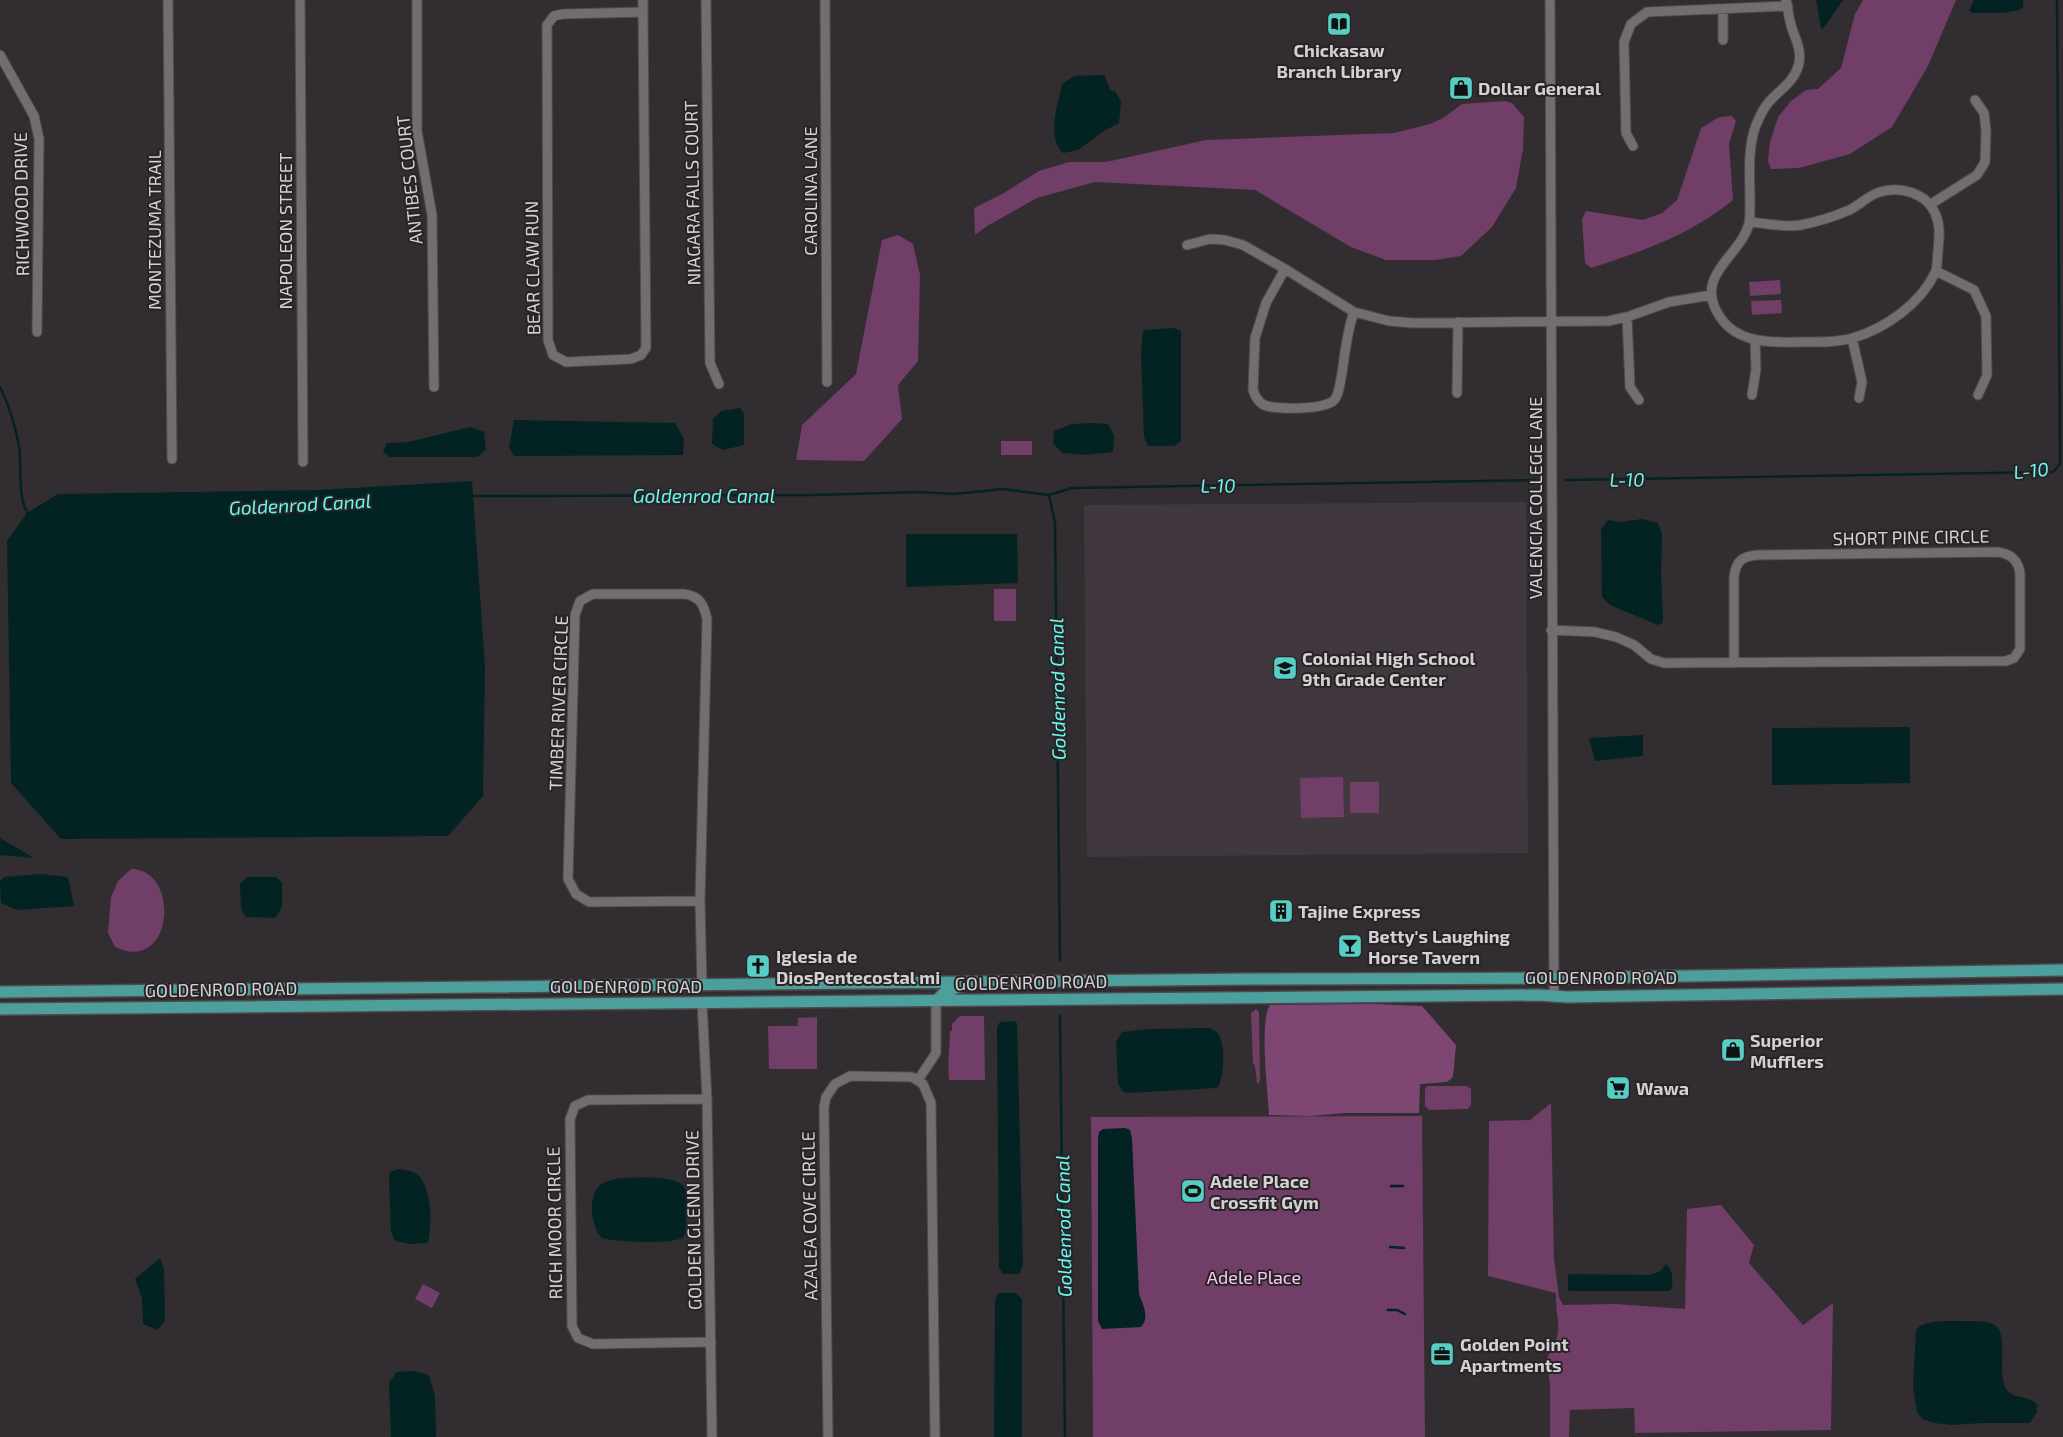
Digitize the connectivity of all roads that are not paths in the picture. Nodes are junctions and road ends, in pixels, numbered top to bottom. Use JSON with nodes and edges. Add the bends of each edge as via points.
{"nodes":[{"id":1,"x":168,"y":0,"type":"edge"},
{"id":2,"x":300,"y":0,"type":"edge"},
{"id":3,"x":417,"y":0,"type":"edge"},
{"id":4,"x":643,"y":0,"type":"edge"},
{"id":5,"x":706,"y":0,"type":"edge"},
{"id":6,"x":825,"y":0,"type":"edge"},
{"id":7,"x":1550,"y":0,"type":"edge"},
{"id":8,"x":1788,"y":2,"type":"edge"},
{"id":9,"x":1723,"y":9,"type":"junction"},
{"id":10,"x":643,"y":12,"type":"junction"},
{"id":11,"x":1723,"y":40,"type":"dead end"},
{"id":12,"x":0,"y":55,"type":"edge"},
{"id":13,"x":1975,"y":100,"type":"dead end"},
{"id":14,"x":1634,"y":146,"type":"dead end"},
{"id":15,"x":1931,"y":204,"type":"junction"},
{"id":16,"x":1749,"y":222,"type":"junction"},
{"id":17,"x":1187,"y":245,"type":"dead end"},
{"id":18,"x":1285,"y":269,"type":"junction"},
{"id":19,"x":1936,"y":271,"type":"junction"},
{"id":20,"x":1712,"y":295,"type":"junction"},
{"id":21,"x":1354,"y":312,"type":"junction"},
{"id":22,"x":1627,"y":317,"type":"junction"},
{"id":23,"x":1551,"y":321,"type":"junction"},
{"id":24,"x":1458,"y":322,"type":"junction"},
{"id":25,"x":38,"y":332,"type":"dead end"},
{"id":26,"x":1852,"y":338,"type":"junction"},
{"id":27,"x":1755,"y":341,"type":"junction"},
{"id":28,"x":827,"y":382,"type":"dead end"},
{"id":29,"x":719,"y":384,"type":"dead end"},
{"id":30,"x":434,"y":387,"type":"dead end"},
{"id":31,"x":1457,"y":393,"type":"dead end"},
{"id":32,"x":1752,"y":395,"type":"dead end"},
{"id":33,"x":1978,"y":395,"type":"dead end"},
{"id":34,"x":1859,"y":398,"type":"dead end"},
{"id":35,"x":1639,"y":400,"type":"dead end"},
{"id":36,"x":172,"y":459,"type":"dead end"},
{"id":37,"x":304,"y":462,"type":"dead end"},
{"id":38,"x":1551,"y":630,"type":"junction"},
{"id":39,"x":1734,"y":663,"type":"junction"},
{"id":40,"x":700,"y":901,"type":"junction"},
{"id":41,"x":2063,"y":970,"type":"edge"},
{"id":42,"x":1868,"y":972,"type":"junction"},
{"id":43,"x":1553,"y":978,"type":"junction"},
{"id":44,"x":1252,"y":979,"type":"junction"},
{"id":45,"x":934,"y":982,"type":"junction"},
{"id":46,"x":967,"y":982,"type":"junction"},
{"id":47,"x":702,"y":985,"type":"junction"},
{"id":48,"x":2063,"y":989,"type":"edge"},
{"id":49,"x":82,"y":990,"type":"junction"},
{"id":50,"x":114,"y":990,"type":"junction"},
{"id":51,"x":0,"y":992,"type":"edge"},
{"id":52,"x":1843,"y":992,"type":"junction"},
{"id":53,"x":1232,"y":996,"type":"junction"},
{"id":54,"x":1554,"y":996,"type":"junction"},
{"id":55,"x":911,"y":1001,"type":"junction"},
{"id":56,"x":936,"y":1001,"type":"junction"},
{"id":57,"x":702,"y":1003,"type":"junction"},
{"id":58,"x":0,"y":1009,"type":"edge"},
{"id":59,"x":60,"y":1009,"type":"junction"},
{"id":60,"x":94,"y":1009,"type":"junction"},
{"id":61,"x":918,"y":1080,"type":"junction"},
{"id":62,"x":707,"y":1099,"type":"junction"},
{"id":63,"x":711,"y":1342,"type":"junction"},
{"id":64,"x":712,"y":1437,"type":"edge"},
{"id":65,"x":828,"y":1437,"type":"edge"},
{"id":66,"x":935,"y":1437,"type":"edge"}],
"edges":[{"from":1,"to":36,"type":"street","name":"MONTEZUMA TRAIL"},
{"from":2,"to":37,"type":"street","name":"NAPOLEON STREET"},
{"from":3,"to":30,"type":"street","name":"ANTIBES COURT","via":[[417,130],[432,215]]},
{"from":4,"to":10,"type":"street","name":"BEAR CLAW RUN"},
{"from":5,"to":29,"type":"street","name":"NIAGARA FALLS COURT","via":[[710,363]]},
{"from":6,"to":28,"type":"street","name":"CAROLINA LANE"},
{"from":7,"to":23,"type":"street","name":"VALENCIA COLLEGE LANE"},
{"from":8,"to":9,"type":"street"},
{"from":8,"to":16,"type":"street","via":[[1790,23],[1799,48],[1799,62],[1790,82],[1766,107],[1753,133]]},
{"from":9,"to":11,"type":"street"},
{"from":9,"to":14,"type":"street","via":[[1648,12],[1631,24],[1624,42],[1625,97],[1626,133]]},
{"from":10,"to":10,"type":"street","name":"BEAR CLAW RUN","via":[[563,14],[554,16],[547,25],[548,340],[553,355],[566,362],[631,359],[641,355],[646,348]]},
{"from":12,"to":25,"type":"street","name":"RICHWOOD DRIVE","via":[[34,116],[39,138]]},
{"from":13,"to":15,"type":"street","via":[[1984,113],[1985,162],[1977,175]]},
{"from":15,"to":16,"type":"street","via":[[1907,190],[1880,192],[1847,211],[1799,226]]},
{"from":15,"to":19,"type":"street","via":[[1939,223]]},
{"from":16,"to":20,"type":"street","via":[[1737,248],[1715,276]]},
{"from":17,"to":18,"type":"street","via":[[1210,239],[1225,240],[1243,245]]},
{"from":18,"to":21,"type":"street"},
{"from":18,"to":21,"type":"street","via":[[1266,303],[1255,338],[1253,390],[1261,403],[1273,407],[1315,407],[1333,402],[1339,390],[1349,324]]},
{"from":19,"to":26,"type":"street","via":[[1918,298],[1898,316]]},
{"from":19,"to":33,"type":"street","via":[[1974,290],[1986,316],[1987,376]]},
{"from":20,"to":22,"type":"street","via":[[1669,302]]},
{"from":20,"to":27,"type":"street","via":[[1717,312],[1726,323]]},
{"from":21,"to":24,"type":"street","via":[[1396,322]]},
{"from":22,"to":23,"type":"street","via":[[1608,321]]},
{"from":22,"to":35,"type":"street","via":[[1630,387]]},
{"from":23,"to":24,"type":"street"},
{"from":23,"to":38,"type":"street","name":"VALENCIA COLLEGE LANE"},
{"from":24,"to":31,"type":"street"},
{"from":26,"to":27,"type":"street","via":[[1823,342]]},
{"from":26,"to":34,"type":"street","via":[[1862,382]]},
{"from":27,"to":32,"type":"street","via":[[1756,370]]},
{"from":38,"to":39,"type":"street","name":"SHORT PINE CIRCLE","via":[[1595,632],[1616,637],[1664,663]]},
{"from":38,"to":43,"type":"street","name":"VALENCIA COLLEGE LANE"},
{"from":39,"to":39,"type":"street","name":"SHORT PINE CIRCLE","via":[[2010,659],[2017,655],[2021,646],[2018,565],[2010,555],[1998,552],[1758,555],[1744,558],[1737,563],[1734,577]]},
{"from":40,"to":40,"type":"street","name":"TIMBER RIVER CIRCLE","via":[[707,619],[704,605],[694,595],[684,594],[593,594],[580,601],[575,615],[568,879],[576,894],[589,902]]},
{"from":40,"to":47,"type":"street","name":"TIMBER RIVER CIRCLE"},
{"from":41,"to":42,"type":"main road","name":"GOLDENROD ROAD"},
{"from":42,"to":43,"type":"main road","name":"GOLDENROD ROAD"},
{"from":42,"to":52,"type":"main road","via":[[1851,982]]},
{"from":43,"to":44,"type":"main road","name":"GOLDENROD ROAD"},
{"from":43,"to":54,"type":"street","name":"VALENCIA COLLEGE LANE"},
{"from":44,"to":46,"type":"main road","name":"GOLDENROD ROAD"},
{"from":44,"to":53,"type":"main road"},
{"from":45,"to":46,"type":"main road","name":"GOLDENROD ROAD"},
{"from":45,"to":47,"type":"main road","name":"GOLDENROD ROAD"},
{"from":45,"to":55,"type":"main road"},
{"from":46,"to":56,"type":"main road"},
{"from":47,"to":50,"type":"main road","name":"GOLDENROD ROAD"},
{"from":48,"to":52,"type":"main road","name":"GOLDENROD ROAD"},
{"from":49,"to":50,"type":"main road","name":"GOLDENROD ROAD"},
{"from":49,"to":51,"type":"main road","name":"GOLDENROD ROAD"},
{"from":49,"to":59,"type":"main road"},
{"from":50,"to":60,"type":"main road","via":[[100,999]]},
{"from":52,"to":54,"type":"main road","name":"GOLDENROD ROAD"},
{"from":53,"to":54,"type":"main road","name":"GOLDENROD ROAD"},
{"from":53,"to":56,"type":"main road","name":"GOLDENROD ROAD"},
{"from":55,"to":56,"type":"main road","name":"GOLDENROD ROAD"},
{"from":55,"to":57,"type":"main road","name":"GOLDENROD ROAD"},
{"from":56,"to":61,"type":"street","via":[[936,1053]]},
{"from":57,"to":60,"type":"main road","name":"GOLDENROD ROAD"},
{"from":57,"to":62,"type":"street","name":"GOLDEN GLENN DRIVE"},
{"from":58,"to":59,"type":"main road","name":"GOLDENROD ROAD"},
{"from":59,"to":60,"type":"main road","name":"GOLDENROD ROAD"},
{"from":61,"to":65,"type":"street","name":"AZALEA COVE CIRCLE","via":[[902,1076],[850,1076],[835,1084],[826,1097]]},
{"from":61,"to":66,"type":"street","via":[[930,1096],[932,1112]]},
{"from":62,"to":63,"type":"street","name":"GOLDEN GLENN DRIVE"},
{"from":62,"to":63,"type":"street","name":"RICH MOOR CIRCLE","via":[[588,1100],[575,1106],[570,1119],[572,1326],[578,1338],[593,1344]]},
{"from":63,"to":64,"type":"street","name":"GOLDEN GLENN DRIVE"}]}
